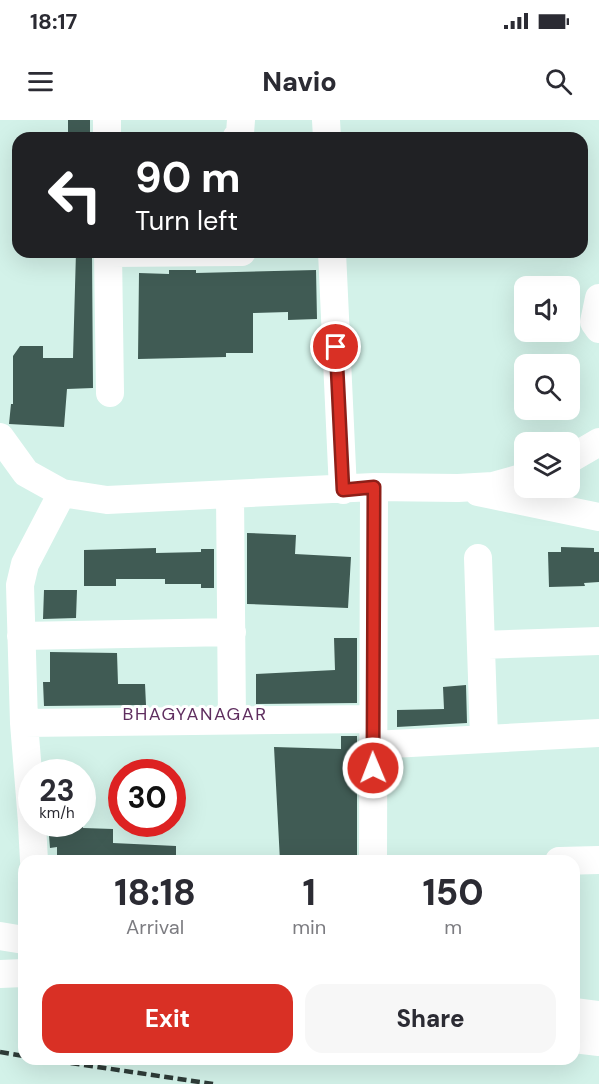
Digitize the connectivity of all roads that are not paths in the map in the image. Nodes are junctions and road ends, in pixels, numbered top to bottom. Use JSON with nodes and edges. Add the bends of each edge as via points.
{"nodes":[{"id":1,"x":108,"y":258,"type":"edge"},
{"id":2,"x":332,"y":258,"type":"edge"},
{"id":3,"x":599,"y":298,"type":"edge"},
{"id":4,"x":599,"y":329,"type":"edge"},
{"id":5,"x":110,"y":393,"type":"dead end"},
{"id":6,"x":0,"y":437,"type":"edge"},
{"id":7,"x":599,"y":442,"type":"edge"},
{"id":8,"x":580,"y":453,"type":"edge"},
{"id":9,"x":514,"y":480,"type":"edge"},
{"id":10,"x":374,"y":487,"type":"junction"},
{"id":11,"x":458,"y":488,"type":"junction"},
{"id":12,"x":343,"y":490,"type":"junction"},
{"id":13,"x":62,"y":493,"type":"junction"},
{"id":14,"x":230,"y":495,"type":"junction"},
{"id":15,"x":599,"y":517,"type":"edge"},
{"id":16,"x":478,"y":558,"type":"dead end"},
{"id":17,"x":232,"y":632,"type":"junction"},
{"id":18,"x":21,"y":636,"type":"junction"},
{"id":19,"x":599,"y":641,"type":"edge"},
{"id":20,"x":481,"y":645,"type":"junction"},
{"id":21,"x":232,"y":720,"type":"junction"},
{"id":22,"x":24,"y":723,"type":"junction"},
{"id":23,"x":372,"y":732,"type":"junction"},
{"id":24,"x":599,"y":733,"type":"edge"},
{"id":25,"x":484,"y":738,"type":"junction"},
{"id":26,"x":27,"y":759,"type":"edge"},
{"id":27,"x":33,"y":837,"type":"edge"},
{"id":28,"x":34,"y":855,"type":"edge"},
{"id":29,"x":373,"y":855,"type":"edge"},
{"id":30,"x":580,"y":860,"type":"edge"},
{"id":31,"x":599,"y":860,"type":"edge"},
{"id":32,"x":0,"y":936,"type":"edge"},
{"id":33,"x":18,"y":939,"type":"edge"},
{"id":34,"x":580,"y":1013,"type":"edge"},
{"id":35,"x":599,"y":1015,"type":"edge"},
{"id":36,"x":580,"y":1040,"type":"edge"},
{"id":37,"x":599,"y":1042,"type":"edge"}],
"edges":[{"from":1,"to":5,"type":"street"},
{"from":2,"to":12,"type":"street"},
{"from":3,"to":4,"type":"street","via":[[594,322]]},
{"from":6,"to":13,"type":"street","via":[[26,473]]},
{"from":7,"to":8,"type":"street"},
{"from":9,"to":11,"type":"street"},
{"from":10,"to":11,"type":"street"},
{"from":10,"to":12,"type":"street"},
{"from":10,"to":23,"type":"street"},
{"from":11,"to":15,"type":"street"},
{"from":12,"to":14,"type":"street"},
{"from":13,"to":14,"type":"street","via":[[107,500]]},
{"from":13,"to":18,"type":"street","via":[[22,574]]},
{"from":14,"to":17,"type":"street"},
{"from":16,"to":20,"type":"street"},
{"from":17,"to":18,"type":"street"},
{"from":17,"to":21,"type":"street"},
{"from":18,"to":22,"type":"street"},
{"from":19,"to":20,"type":"street"},
{"from":20,"to":25,"type":"street"},
{"from":21,"to":22,"type":"street"},
{"from":21,"to":23,"type":"street"},
{"from":22,"to":26,"type":"street"},
{"from":23,"to":25,"type":"street"},
{"from":23,"to":29,"type":"street"},
{"from":24,"to":25,"type":"street"},
{"from":27,"to":28,"type":"street"},
{"from":30,"to":31,"type":"street"},
{"from":32,"to":33,"type":"street"},
{"from":34,"to":35,"type":"street"},
{"from":36,"to":37,"type":"street"}]}
